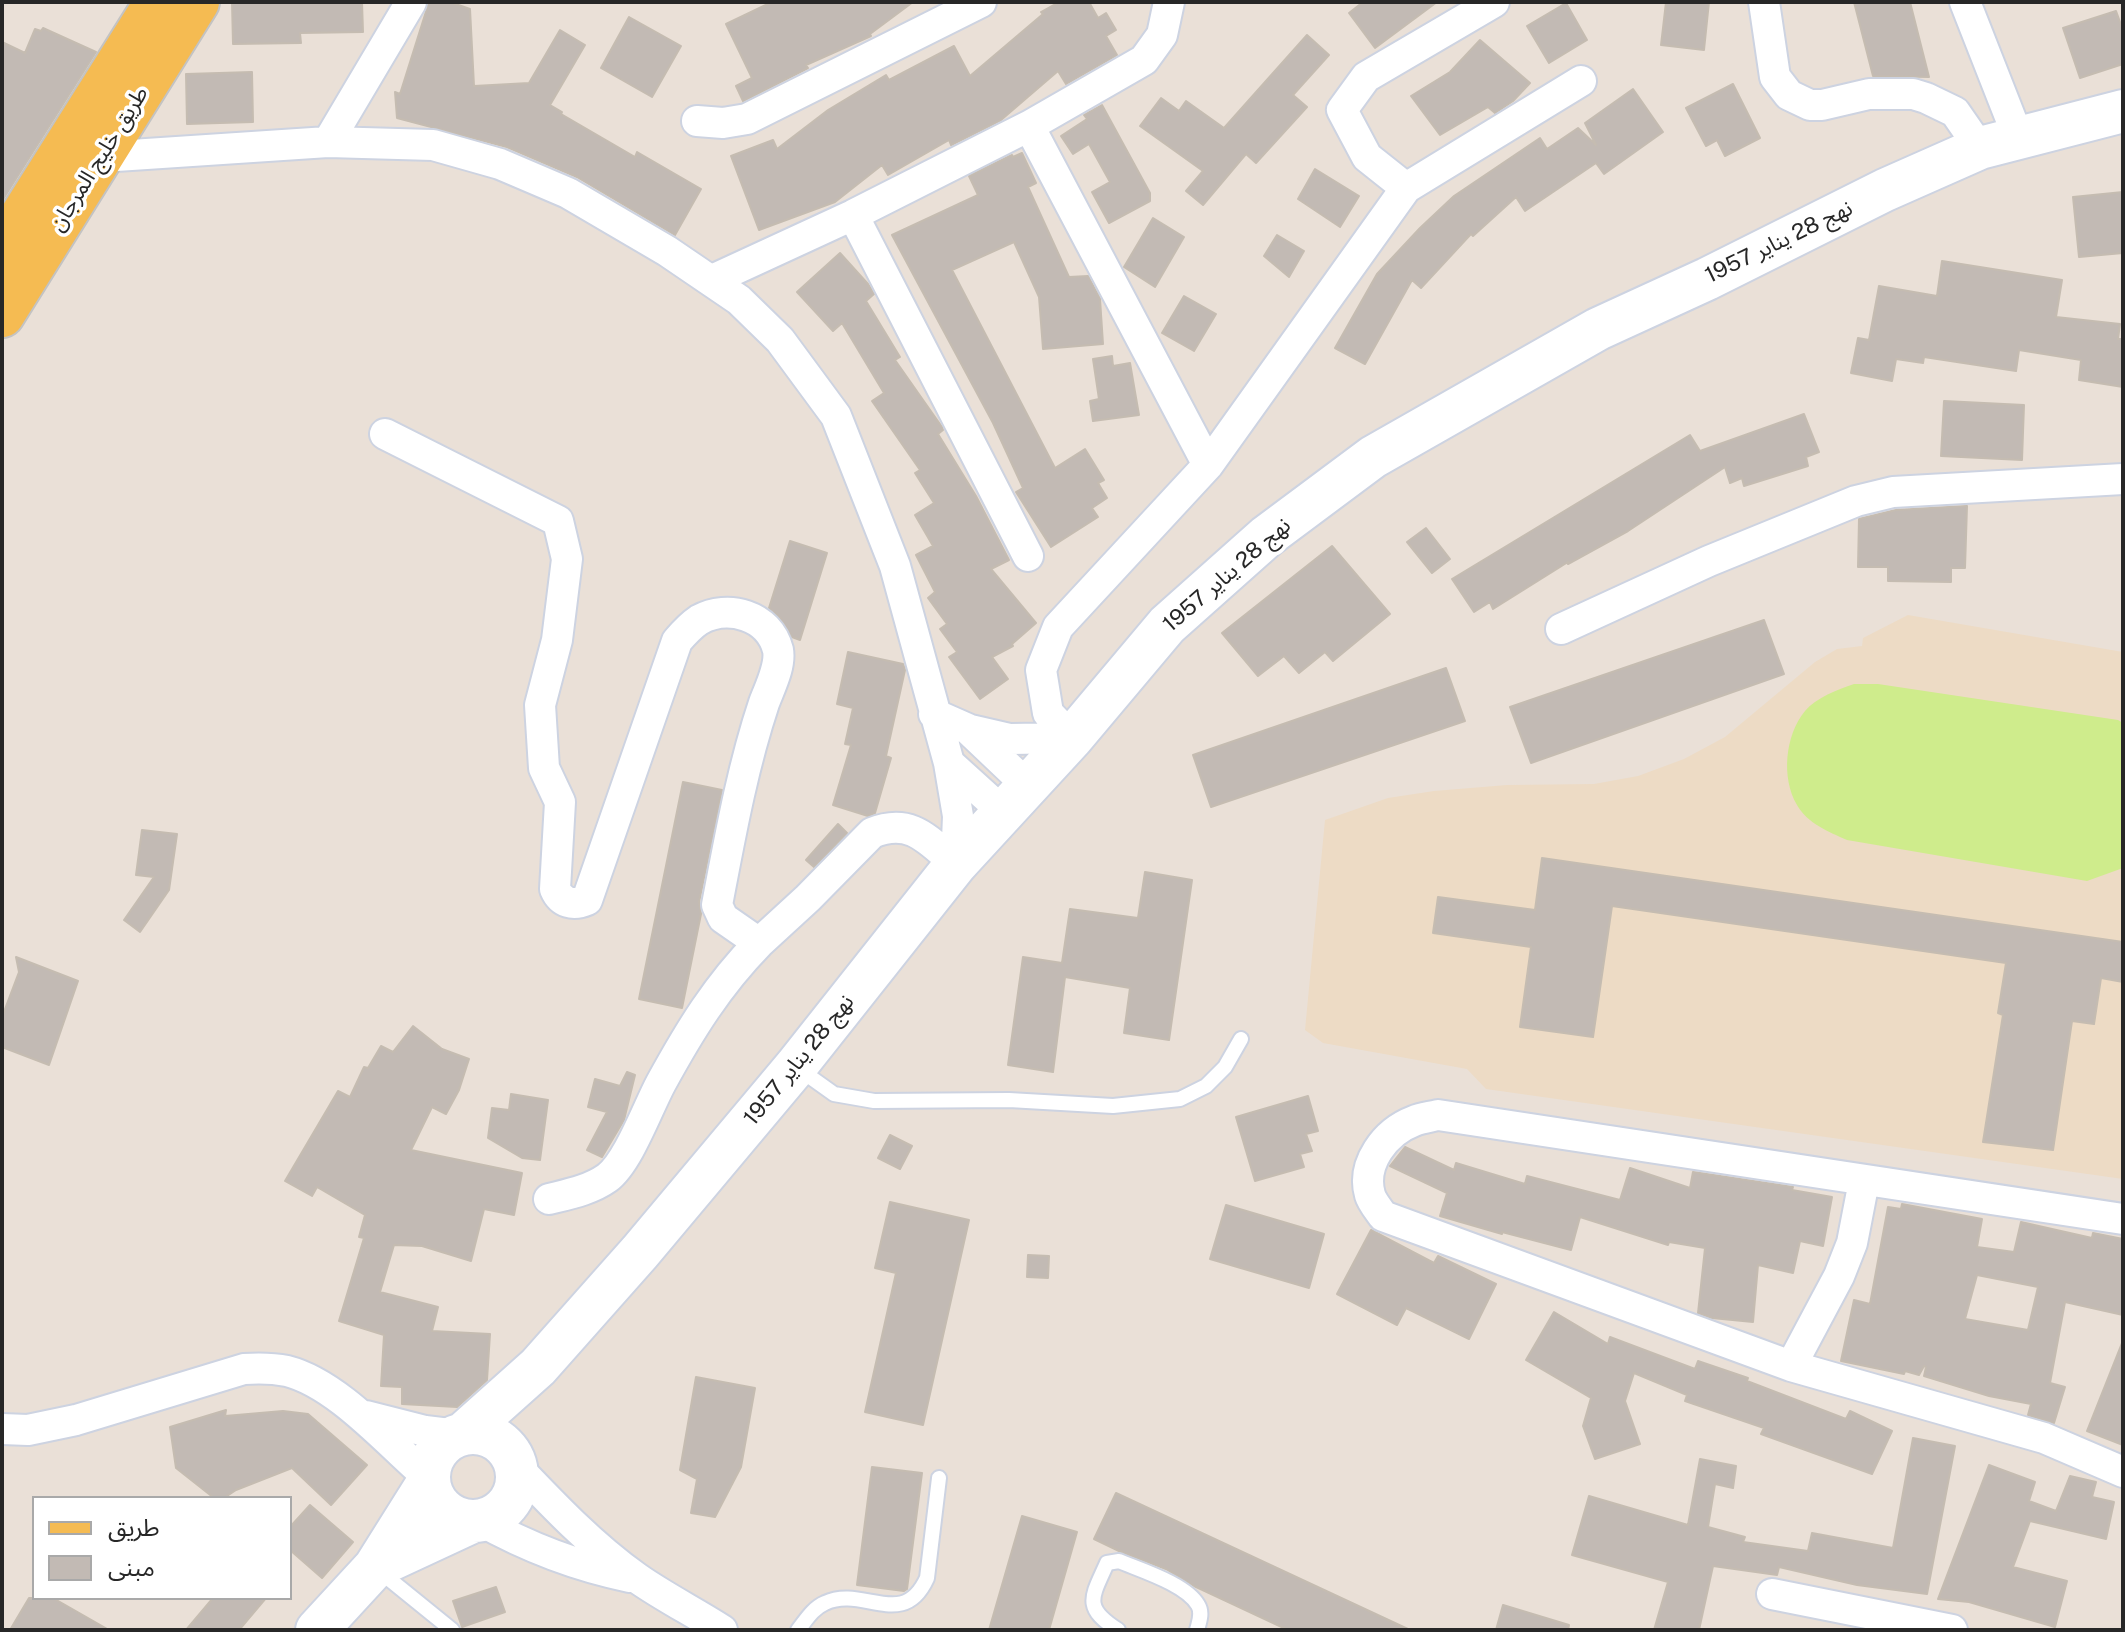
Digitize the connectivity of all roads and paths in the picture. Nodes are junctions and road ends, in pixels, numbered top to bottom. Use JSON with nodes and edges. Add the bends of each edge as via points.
{"nodes":[{"id":1,"x":157,"y":2,"type":"edge"},
{"id":2,"x":197,"y":2,"type":"edge"},
{"id":3,"x":411,"y":2,"type":"edge"},
{"id":4,"x":981,"y":2,"type":"edge"},
{"id":5,"x":1169,"y":2,"type":"edge"},
{"id":6,"x":1494,"y":2,"type":"edge"},
{"id":7,"x":1764,"y":2,"type":"edge"},
{"id":8,"x":1965,"y":2,"type":"edge"},
{"id":9,"x":1581,"y":81,"type":"dead end"},
{"id":10,"x":2123,"y":111,"type":"edge"},
{"id":11,"x":697,"y":121,"type":"dead end"},
{"id":12,"x":1029,"y":126,"type":"junction"},
{"id":13,"x":328,"y":142,"type":"junction"},
{"id":14,"x":1999,"y":143,"type":"junction"},
{"id":15,"x":101,"y":157,"type":"junction"},
{"id":16,"x":1406,"y":188,"type":"junction"},
{"id":17,"x":853,"y":215,"type":"junction"},
{"id":18,"x":2,"y":248,"type":"edge"},
{"id":19,"x":712,"y":280,"type":"junction"},
{"id":20,"x":2,"y":315,"type":"edge"},
{"id":21,"x":385,"y":434,"type":"dead end"},
{"id":22,"x":1208,"y":465,"type":"junction"},
{"id":23,"x":2123,"y":479,"type":"edge"},
{"id":24,"x":1028,"y":556,"type":"dead end"},
{"id":25,"x":1561,"y":629,"type":"dead end"},
{"id":26,"x":934,"y":714,"type":"junction"},
{"id":27,"x":968,"y":729,"type":"junction"},
{"id":28,"x":1072,"y":738,"type":"junction"},
{"id":29,"x":949,"y":763,"type":"junction"},
{"id":30,"x":1015,"y":798,"type":"junction"},
{"id":31,"x":956,"y":864,"type":"junction"},
{"id":32,"x":759,"y":943,"type":"junction"},
{"id":33,"x":1241,"y":1039,"type":"dead end"},
{"id":34,"x":796,"y":1066,"type":"junction"},
{"id":35,"x":1864,"y":1181,"type":"junction"},
{"id":36,"x":549,"y":1199,"type":"dead end"},
{"id":37,"x":2123,"y":1219,"type":"edge"},
{"id":38,"x":561,"y":1343,"type":"junction"},
{"id":39,"x":1791,"y":1366,"type":"junction"},
{"id":40,"x":360,"y":1414,"type":"junction"},
{"id":41,"x":2,"y":1429,"type":"edge"},
{"id":42,"x":460,"y":1435,"type":"junction"},
{"id":43,"x":514,"y":1462,"type":"junction"},
{"id":44,"x":2123,"y":1472,"type":"edge"},
{"id":45,"x":939,"y":1478,"type":"dead end"},
{"id":46,"x":429,"y":1479,"type":"junction"},
{"id":47,"x":476,"y":1520,"type":"junction"},
{"id":48,"x":375,"y":1567,"type":"junction"},
{"id":49,"x":638,"y":1579,"type":"junction"},
{"id":50,"x":1772,"y":1594,"type":"dead end"},
{"id":51,"x":323,"y":1628,"type":"edge"},
{"id":52,"x":452,"y":1630,"type":"edge"},
{"id":53,"x":722,"y":1630,"type":"edge"},
{"id":54,"x":798,"y":1630,"type":"edge"},
{"id":55,"x":1118,"y":1630,"type":"edge"},
{"id":56,"x":1197,"y":1630,"type":"edge"},
{"id":57,"x":1952,"y":1630,"type":"edge"}],
"edges":[{"from":1,"to":18,"type":"main road","name":"طريق خليج المرجان"},
{"from":2,"to":15,"type":"main road","name":"طريق خليج المرجان"},
{"from":3,"to":13,"type":"street"},
{"from":4,"to":11,"type":"street","via":[[747,119]]},
{"from":5,"to":12,"type":"street","via":[[1162,35],[1144,60]]},
{"from":6,"to":16,"type":"street","via":[[1366,77],[1342,110],[1367,157]]},
{"from":7,"to":14,"type":"street","via":[[1772,66],[1789,95],[1822,105],[1869,94],[1913,94],[1955,112]]},
{"from":8,"to":14,"type":"street"},
{"from":9,"to":16,"type":"street"},
{"from":10,"to":14,"type":"street","name":"نهج 28 يناير 1957"},
{"from":12,"to":17,"type":"street"},
{"from":12,"to":22,"type":"street"},
{"from":13,"to":15,"type":"street"},
{"from":13,"to":19,"type":"street","via":[[433,145],[500,164],[568,193]]},
{"from":14,"to":28,"type":"street","name":"نهج 28 يناير 1957","via":[[1885,190],[1598,329],[1373,457],[1267,536],[1167,625]]},
{"from":15,"to":20,"type":"main road","name":"طريق خليج المرجان"},
{"from":16,"to":22,"type":"street"},
{"from":17,"to":19,"type":"street"},
{"from":17,"to":24,"type":"street"},
{"from":19,"to":26,"type":"street","via":[[780,340],[836,416],[895,566]]},
{"from":21,"to":32,"type":"street","via":[[558,521],[567,559],[557,640],[540,705],[544,768],[560,802],[555,889],[568,903],[587,900],[677,641],[698,621],[726,612],[748,616],[767,629],[779,659],[739,796],[717,905],[728,923]]},
{"from":22,"to":28,"type":"street","via":[[1058,627],[1041,670],[1048,713]]},
{"from":23,"to":25,"type":"street","via":[[1893,492],[1856,501]]},
{"from":26,"to":27,"type":"street"},
{"from":26,"to":29,"type":"street"},
{"from":27,"to":28,"type":"street","via":[[1010,739]]},
{"from":27,"to":30,"type":"street"},
{"from":28,"to":30,"type":"street","name":"نهج 28 يناير 1957"},
{"from":29,"to":30,"type":"street"},
{"from":29,"to":31,"type":"street","via":[[958,816]]},
{"from":30,"to":31,"type":"street","name":"نهج 28 يناير 1957"},
{"from":31,"to":32,"type":"street","via":[[912,829],[891,827],[872,833]]},
{"from":31,"to":34,"type":"street","name":"نهج 28 يناير 1957"},
{"from":32,"to":36,"type":"street","via":[[715,991],[609,1177]]},
{"from":33,"to":34,"type":"lane","via":[[1206,1086],[1180,1099],[1113,1106],[874,1101],[834,1094]]},
{"from":34,"to":38,"type":"street","name":"نهج 28 يناير 1957"},
{"from":35,"to":37,"type":"street"},
{"from":35,"to":39,"type":"street","via":[[1852,1243]]},
{"from":35,"to":39,"type":"street","via":[[1438,1115],[1412,1122],[1374,1155],[1367,1177],[1370,1197],[1383,1216]]},
{"from":38,"to":42,"type":"street","name":"نهج 28 يناير 1957"},
{"from":38,"to":43,"type":"street","name":"نهج 28 يناير 1957","via":[[534,1399]]},
{"from":39,"to":44,"type":"street","via":[[2044,1438]]},
{"from":40,"to":41,"type":"street","via":[[309,1379],[277,1370],[244,1369],[76,1420],[28,1430]]},
{"from":40,"to":42,"type":"street"},
{"from":40,"to":46,"type":"street"},
{"from":42,"to":43,"type":"street","via":[[492,1437]]},
{"from":42,"to":46,"type":"street","via":[[437,1452]]},
{"from":43,"to":47,"type":"street","via":[[510,1501]]},
{"from":43,"to":49,"type":"street","via":[[586,1536]]},
{"from":45,"to":54,"type":"lane","via":[[927,1578],[920,1592],[895,1606],[850,1599],[826,1602]]},
{"from":46,"to":47,"type":"street","via":[[444,1510]]},
{"from":46,"to":48,"type":"street"},
{"from":47,"to":48,"type":"street"},
{"from":47,"to":49,"type":"street","via":[[551,1555]]},
{"from":48,"to":51,"type":"street"},
{"from":48,"to":52,"type":"lane"},
{"from":49,"to":53,"type":"street"},
{"from":50,"to":57,"type":"street"},
{"from":55,"to":56,"type":"lane","via":[[1101,1619],[1092,1597],[1107,1563],[1119,1561],[1183,1590],[1198,1605]]}]}
